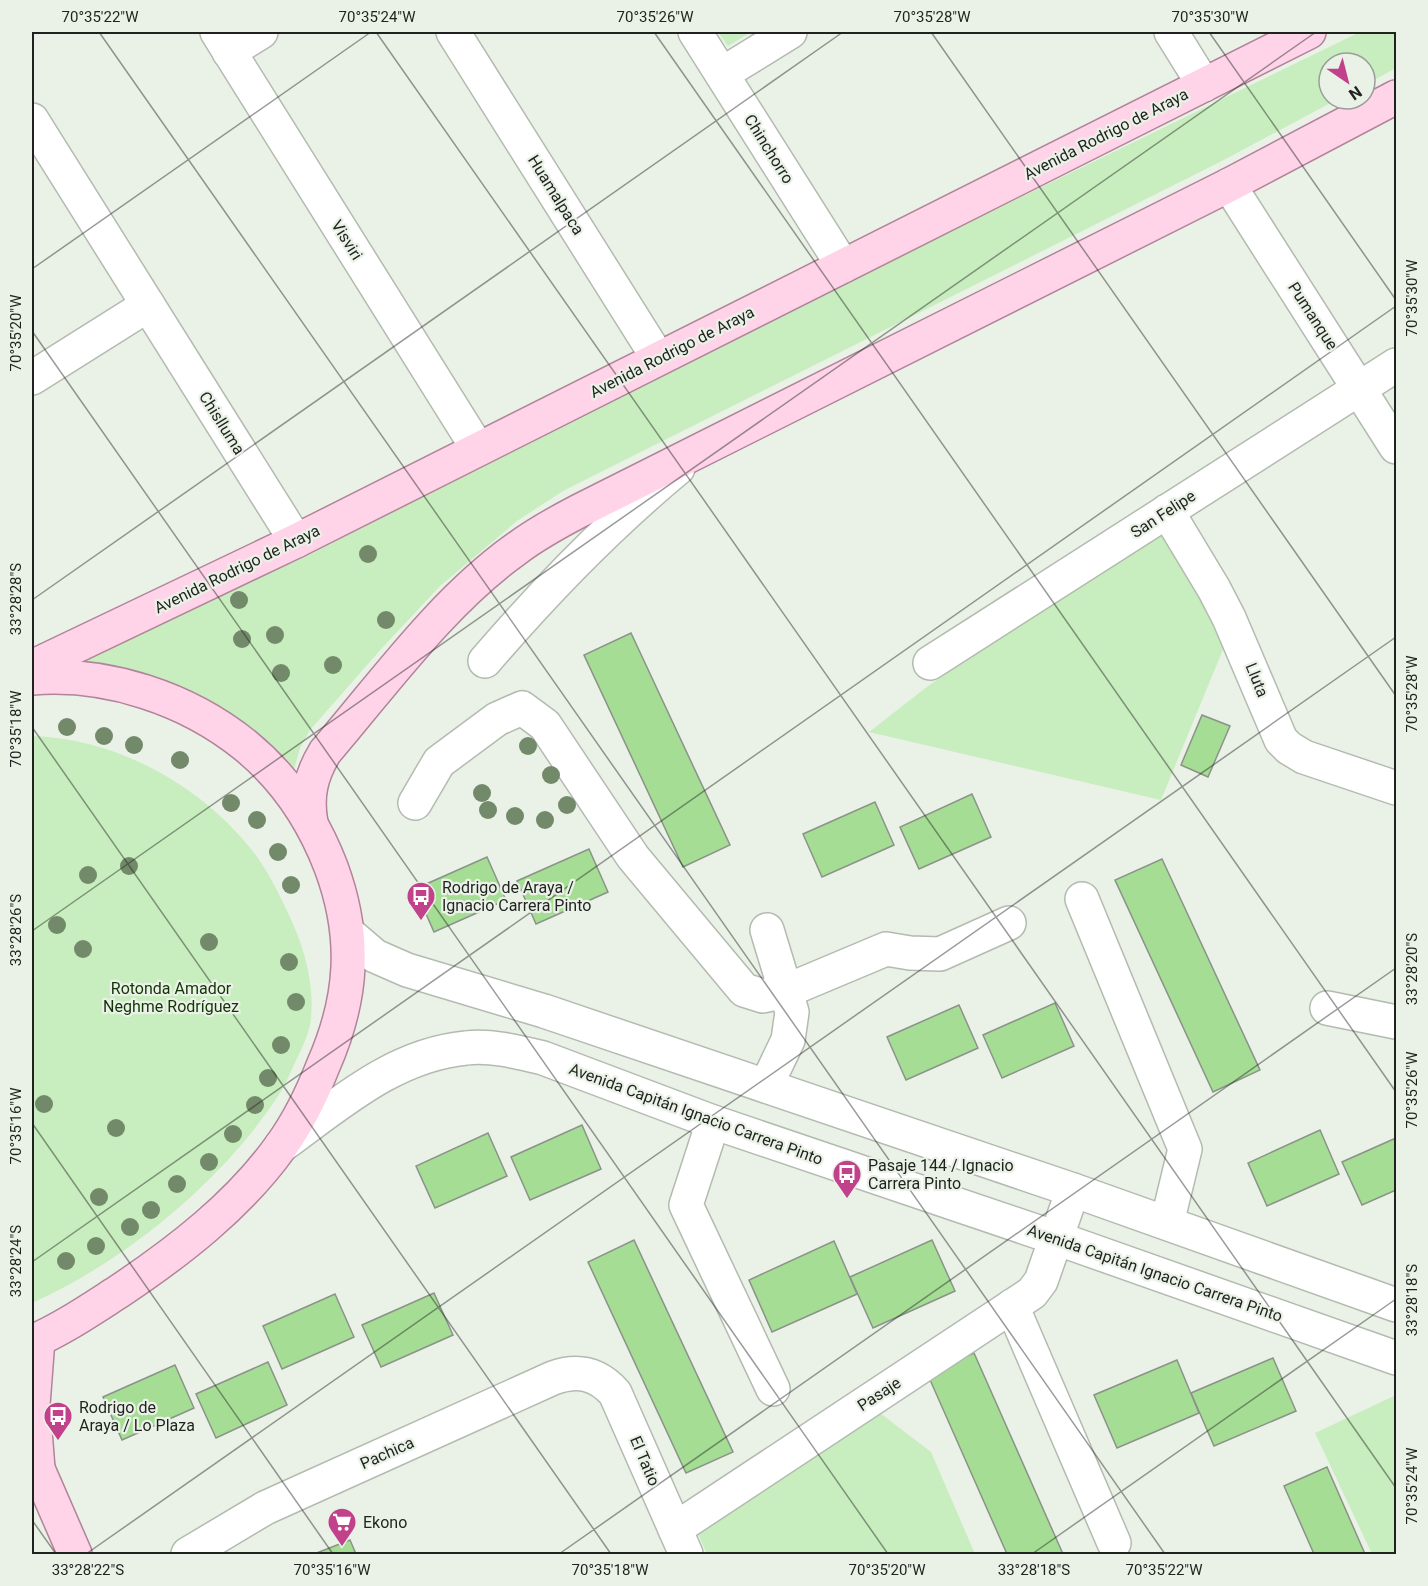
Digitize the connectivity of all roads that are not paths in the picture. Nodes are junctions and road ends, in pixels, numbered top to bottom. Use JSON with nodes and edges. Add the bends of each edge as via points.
{"nodes":[{"id":1,"x":261,"y":32,"type":"edge"},
{"id":2,"x":453,"y":32,"type":"edge"},
{"id":3,"x":695,"y":32,"type":"edge"},
{"id":4,"x":790,"y":32,"type":"edge"},
{"id":5,"x":1171,"y":32,"type":"edge"},
{"id":6,"x":1309,"y":32,"type":"edge"},
{"id":7,"x":223,"y":42,"type":"edge"},
{"id":8,"x":722,"y":74,"type":"junction"},
{"id":9,"x":1204,"y":85,"type":"junction"},
{"id":10,"x":1396,"y":97,"type":"edge"},
{"id":11,"x":34,"y":130,"type":"edge"},
{"id":12,"x":1229,"y":185,"type":"junction"},
{"id":13,"x":843,"y":266,"type":"junction"},
{"id":14,"x":148,"y":305,"type":"junction"},
{"id":15,"x":658,"y":358,"type":"junction"},
{"id":16,"x":1396,"y":364,"type":"edge"},
{"id":17,"x":32,"y":378,"type":"edge"},
{"id":18,"x":1359,"y":388,"type":"junction"},
{"id":19,"x":1396,"y":447,"type":"edge"},
{"id":20,"x":478,"y":449,"type":"junction"},
{"id":21,"x":700,"y":450,"type":"junction"},
{"id":22,"x":1167,"y":511,"type":"junction"},
{"id":23,"x":296,"y":541,"type":"junction"},
{"id":24,"x":485,"y":661,"type":"dead end"},
{"id":25,"x":930,"y":663,"type":"dead end"},
{"id":26,"x":32,"y":667,"type":"edge"},
{"id":27,"x":32,"y":678,"type":"edge"},
{"id":28,"x":1396,"y":788,"type":"edge"},
{"id":29,"x":415,"y":803,"type":"dead end"},
{"id":30,"x":311,"y":823,"type":"junction"},
{"id":31,"x":1082,"y":899,"type":"dead end"},
{"id":32,"x":1009,"y":923,"type":"dead end"},
{"id":33,"x":766,"y":930,"type":"dead end"},
{"id":34,"x":348,"y":933,"type":"junction"},
{"id":35,"x":786,"y":991,"type":"junction"},
{"id":36,"x":1326,"y":1008,"type":"dead end"},
{"id":37,"x":1396,"y":1022,"type":"edge"},
{"id":38,"x":766,"y":1086,"type":"junction"},
{"id":39,"x":713,"y":1122,"type":"junction"},
{"id":40,"x":281,"y":1146,"type":"junction"},
{"id":41,"x":1073,"y":1190,"type":"junction"},
{"id":42,"x":1167,"y":1223,"type":"junction"},
{"id":43,"x":1056,"y":1238,"type":"junction"},
{"id":44,"x":1396,"y":1305,"type":"edge"},
{"id":45,"x":1012,"y":1306,"type":"junction"},
{"id":46,"x":34,"y":1341,"type":"edge"},
{"id":47,"x":1396,"y":1358,"type":"edge"},
{"id":48,"x":594,"y":1376,"type":"joint"},
{"id":49,"x":773,"y":1389,"type":"dead end"},
{"id":50,"x":35,"y":1464,"type":"edge"},
{"id":51,"x":681,"y":1542,"type":"edge"},
{"id":52,"x":1114,"y":1543,"type":"dead end"},
{"id":53,"x":75,"y":1554,"type":"edge"},
{"id":54,"x":188,"y":1554,"type":"edge"}],
"edges":[{"from":1,"to":7,"type":"street"},
{"from":2,"to":15,"type":"street","name":"Huamalpaca"},
{"from":3,"to":8,"type":"street","name":"Chinchorro"},
{"from":4,"to":8,"type":"street"},
{"from":5,"to":9,"type":"street"},
{"from":6,"to":9,"type":"main road","name":"Avenida Rodrigo de Araya"},
{"from":7,"to":20,"type":"street","name":"Visviri"},
{"from":8,"to":13,"type":"street","name":"Chinchorro"},
{"from":9,"to":13,"type":"main road","name":"Avenida Rodrigo de Araya"},
{"from":10,"to":12,"type":"main road"},
{"from":11,"to":14,"type":"street","name":"Chislluma"},
{"from":12,"to":18,"type":"street","name":"Pumanque"},
{"from":12,"to":21,"type":"main road"},
{"from":13,"to":15,"type":"main road","name":"Avenida Rodrigo de Araya"},
{"from":14,"to":17,"type":"street"},
{"from":14,"to":23,"type":"street","name":"Chislluma"},
{"from":15,"to":20,"type":"main road","name":"Avenida Rodrigo de Araya"},
{"from":16,"to":18,"type":"street","name":"San Felipe"},
{"from":18,"to":19,"type":"street","name":"Pumanque"},
{"from":18,"to":22,"type":"street","name":"San Felipe"},
{"from":20,"to":23,"type":"main road","name":"Avenida Rodrigo de Araya"},
{"from":21,"to":24,"type":"street","via":[[589,547]]},
{"from":21,"to":30,"type":"main road","via":[[547,528],[516,549],[456,601],[321,760],[310,784]]},
{"from":22,"to":25,"type":"street","name":"San Felipe"},
{"from":22,"to":28,"type":"street","name":"Lluta","via":[[1229,618],[1281,740],[1304,757]]},
{"from":23,"to":26,"type":"main road","name":"Avenida Rodrigo de Araya"},
{"from":27,"to":30,"type":"main road","via":[[88,679],[177,703],[230,733],[257,756],[282,781]]},
{"from":29,"to":35,"type":"street","via":[[439,762],[497,719],[522,708],[545,725],[633,857],[744,990],[763,996]]},
{"from":30,"to":34,"type":"main road","via":[[336,881]]},
{"from":31,"to":42,"type":"street","via":[[1185,1149]]},
{"from":32,"to":35,"type":"street","via":[[940,954],[886,949]]},
{"from":33,"to":35,"type":"street"},
{"from":34,"to":38,"type":"street","via":[[375,956],[407,970],[544,1011]]},
{"from":34,"to":40,"type":"main road","via":[[349,979],[337,1030],[306,1106]]},
{"from":35,"to":38,"type":"street","via":[[792,1012],[788,1040]]},
{"from":36,"to":37,"type":"street"},
{"from":38,"to":41,"type":"street"},
{"from":39,"to":40,"type":"street","name":"Avenida Capitán Ignacio Carrera Pinto","via":[[543,1058],[467,1047],[417,1059],[392,1070]]},
{"from":39,"to":43,"type":"street","name":"Avenida Capitán Ignacio Carrera Pinto"},
{"from":39,"to":49,"type":"street","via":[[686,1205]]},
{"from":40,"to":46,"type":"main road","via":[[235,1200],[174,1252],[73,1320]]},
{"from":41,"to":42,"type":"street"},
{"from":41,"to":43,"type":"street","name":"Pasaje"},
{"from":42,"to":44,"type":"street"},
{"from":43,"to":45,"type":"street","name":"Pasaje","via":[[1041,1281],[1032,1293]]},
{"from":43,"to":47,"type":"street","name":"Avenida Capitán Ignacio Carrera Pinto"},
{"from":45,"to":51,"type":"street","name":"Pasaje"},
{"from":45,"to":52,"type":"street"},
{"from":46,"to":50,"type":"main road"},
{"from":48,"to":51,"type":"street","name":"El Tatio","via":[[615,1393]]},
{"from":48,"to":54,"type":"street","name":"Pachica","via":[[580,1372],[553,1378],[266,1508]]},
{"from":50,"to":53,"type":"main road"}]}
